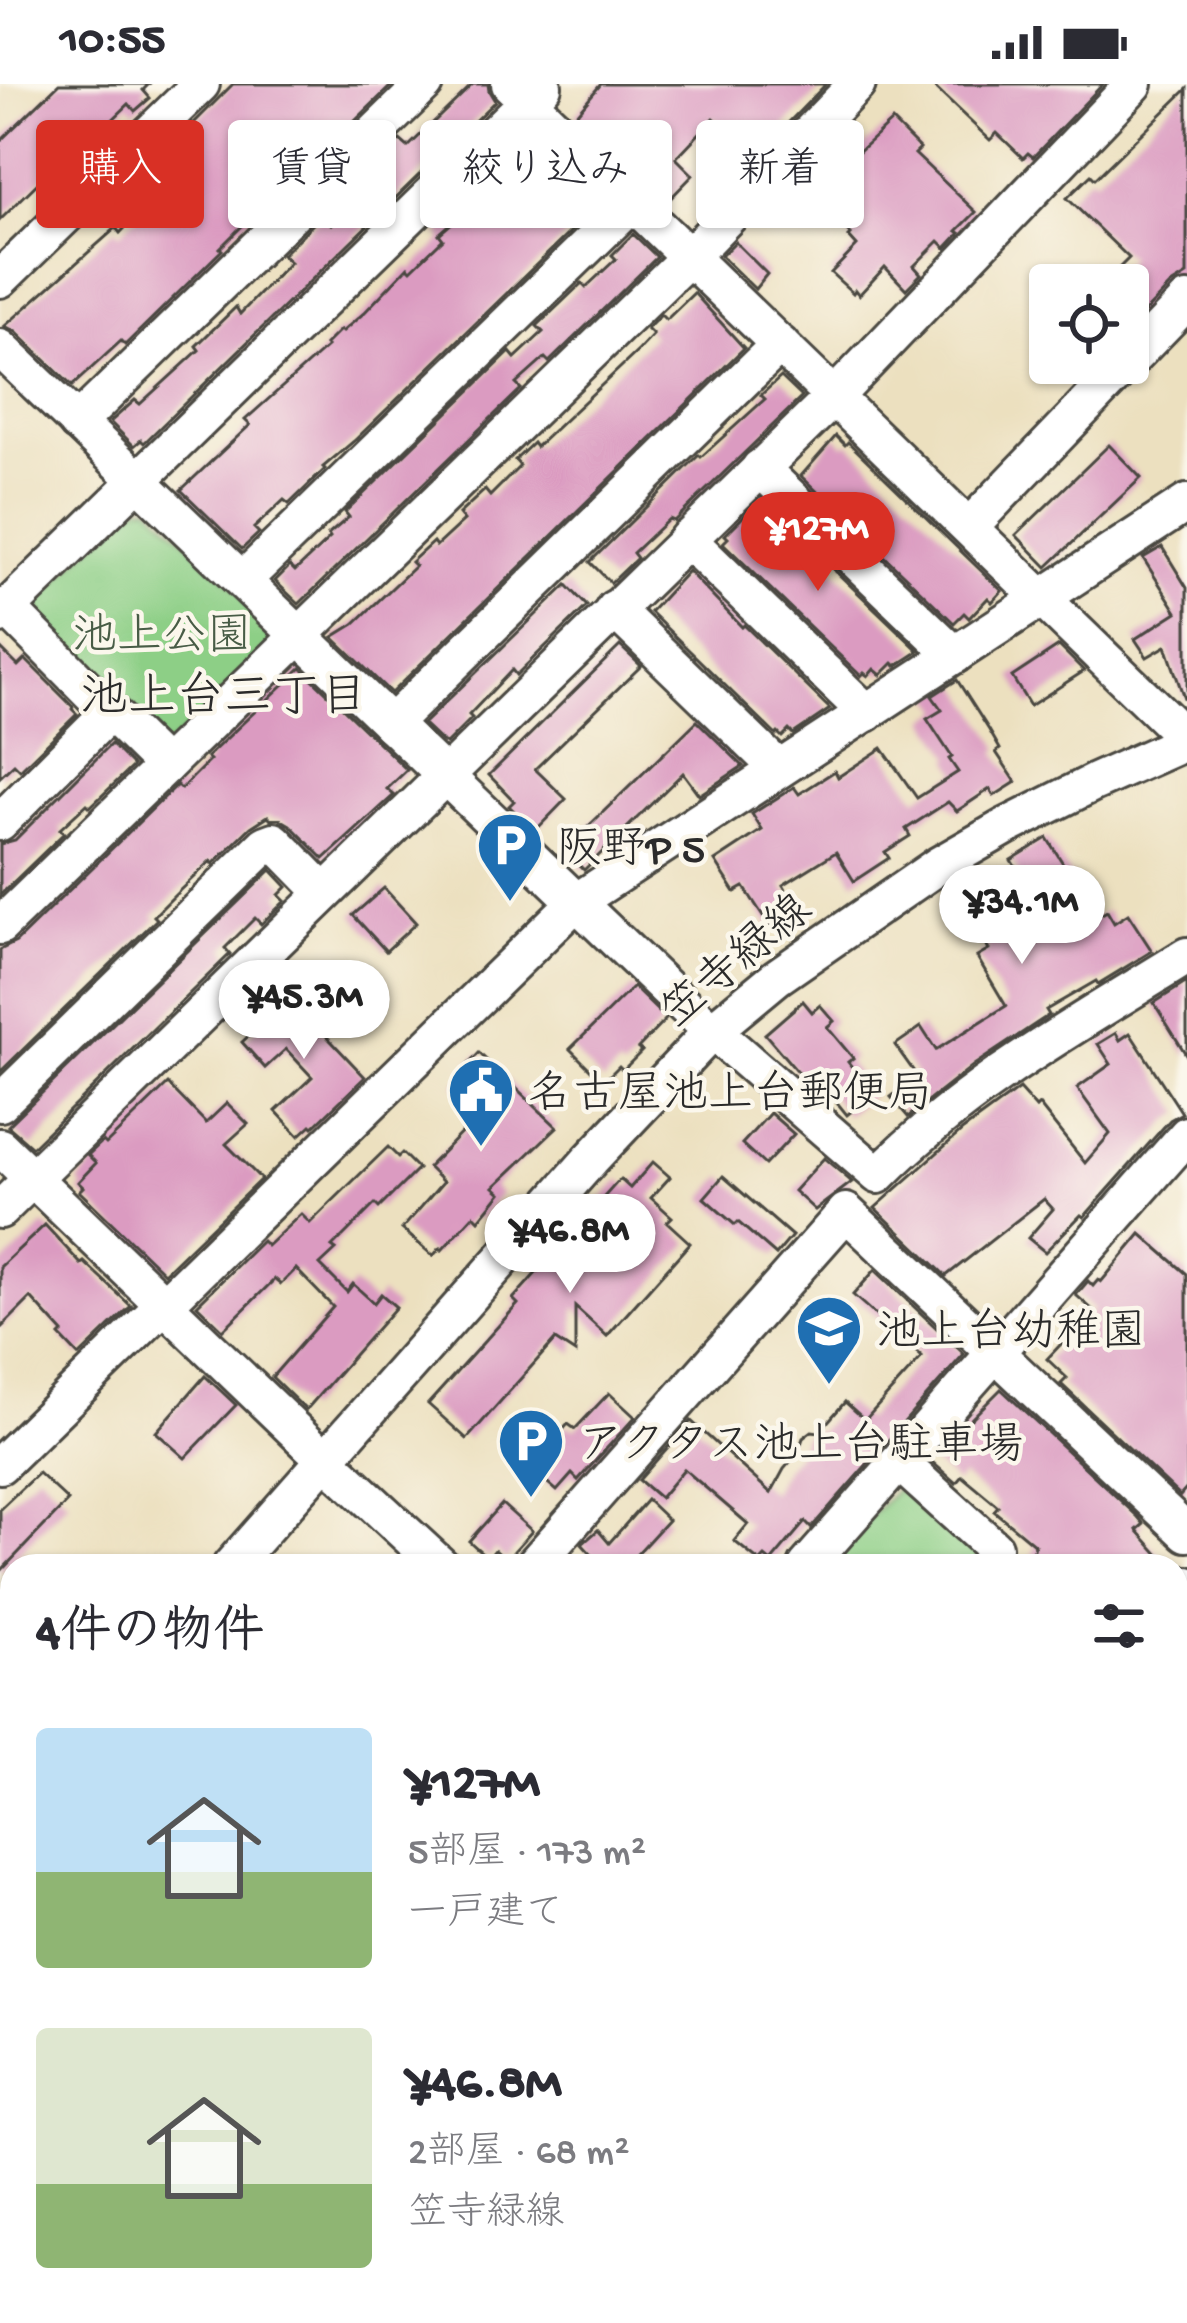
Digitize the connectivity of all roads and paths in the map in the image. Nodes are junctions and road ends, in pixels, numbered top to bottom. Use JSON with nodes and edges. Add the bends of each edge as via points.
{"nodes":[{"id":1,"x":201,"y":84,"type":"edge"},
{"id":2,"x":425,"y":84,"type":"edge"},
{"id":3,"x":856,"y":84,"type":"edge"},
{"id":4,"x":1134,"y":84,"type":"edge"},
{"id":5,"x":528,"y":90,"type":"edge"},
{"id":6,"x":555,"y":120,"type":"edge"},
{"id":7,"x":607,"y":228,"type":"edge"},
{"id":8,"x":658,"y":228,"type":"edge"},
{"id":9,"x":689,"y":257,"type":"junction"},
{"id":10,"x":0,"y":279,"type":"edge"},
{"id":11,"x":1187,"y":301,"type":"edge"},
{"id":12,"x":1149,"y":341,"type":"edge"},
{"id":13,"x":781,"y":344,"type":"junction"},
{"id":14,"x":0,"y":348,"type":"edge"},
{"id":15,"x":1108,"y":384,"type":"edge"},
{"id":16,"x":835,"y":397,"type":"junction"},
{"id":17,"x":77,"y":423,"type":"junction"},
{"id":18,"x":760,"y":468,"type":"junction"},
{"id":19,"x":138,"y":480,"type":"junction"},
{"id":20,"x":1187,"y":503,"type":"edge"},
{"id":21,"x":970,"y":526,"type":"junction"},
{"id":22,"x":688,"y":539,"type":"junction"},
{"id":23,"x":243,"y":580,"type":"junction"},
{"id":24,"x":1043,"y":597,"type":"junction"},
{"id":25,"x":5,"y":601,"type":"edge"},
{"id":26,"x":614,"y":609,"type":"junction"},
{"id":27,"x":298,"y":636,"type":"junction"},
{"id":28,"x":955,"y":655,"type":"junction"},
{"id":29,"x":110,"y":712,"type":"junction"},
{"id":30,"x":867,"y":713,"type":"junction"},
{"id":31,"x":391,"y":724,"type":"junction"},
{"id":32,"x":1187,"y":740,"type":"edge"},
{"id":33,"x":165,"y":766,"type":"junction"},
{"id":34,"x":779,"y":769,"type":"junction"},
{"id":35,"x":444,"y":776,"type":"junction"},
{"id":36,"x":0,"y":822,"type":"edge"},
{"id":37,"x":323,"y":892,"type":"junction"},
{"id":38,"x":577,"y":902,"type":"junction"},
{"id":39,"x":0,"y":926,"type":"edge"},
{"id":40,"x":1187,"y":956,"type":"edge"},
{"id":41,"x":713,"y":1030,"type":"junction"},
{"id":42,"x":0,"y":1103,"type":"edge"},
{"id":43,"x":1187,"y":1135,"type":"edge"},
{"id":44,"x":0,"y":1147,"type":"edge"},
{"id":45,"x":878,"y":1174,"type":"junction"},
{"id":46,"x":32,"y":1178,"type":"junction"},
{"id":47,"x":0,"y":1210,"type":"edge"},
{"id":48,"x":846,"y":1212,"type":"junction"},
{"id":49,"x":166,"y":1306,"type":"junction"},
{"id":50,"x":995,"y":1351,"type":"junction"},
{"id":51,"x":325,"y":1458,"type":"junction"},
{"id":52,"x":898,"y":1462,"type":"junction"},
{"id":53,"x":0,"y":1465,"type":"edge"},
{"id":54,"x":1187,"y":1534,"type":"edge"},
{"id":55,"x":241,"y":1554,"type":"edge"},
{"id":56,"x":428,"y":1554,"type":"edge"},
{"id":57,"x":544,"y":1554,"type":"edge"},
{"id":58,"x":818,"y":1554,"type":"edge"},
{"id":59,"x":991,"y":1554,"type":"edge"}],
"edges":[{"from":1,"to":10,"type":"street"},
{"from":2,"to":17,"type":"street"},
{"from":3,"to":9,"type":"street"},
{"from":4,"to":16,"type":"street"},
{"from":5,"to":6,"type":"street"},
{"from":5,"to":19,"type":"street"},
{"from":7,"to":23,"type":"street"},
{"from":8,"to":9,"type":"street"},
{"from":9,"to":13,"type":"street"},
{"from":9,"to":27,"type":"street"},
{"from":11,"to":12,"type":"street"},
{"from":13,"to":16,"type":"street"},
{"from":13,"to":31,"type":"street"},
{"from":14,"to":17,"type":"street"},
{"from":15,"to":21,"type":"street"},
{"from":16,"to":18,"type":"street"},
{"from":16,"to":21,"type":"street"},
{"from":17,"to":19,"type":"street"},
{"from":18,"to":22,"type":"street"},
{"from":18,"to":28,"type":"street"},
{"from":19,"to":23,"type":"street"},
{"from":19,"to":25,"type":"street"},
{"from":20,"to":24,"type":"street"},
{"from":21,"to":24,"type":"street"},
{"from":22,"to":26,"type":"street"},
{"from":22,"to":30,"type":"street"},
{"from":23,"to":27,"type":"street"},
{"from":24,"to":28,"type":"street"},
{"from":24,"to":32,"type":"street"},
{"from":25,"to":29,"type":"street"},
{"from":26,"to":34,"type":"street"},
{"from":26,"to":35,"type":"street"},
{"from":27,"to":31,"type":"street"},
{"from":27,"to":33,"type":"street"},
{"from":28,"to":30,"type":"street"},
{"from":29,"to":33,"type":"street"},
{"from":29,"to":36,"type":"street"},
{"from":30,"to":34,"type":"street"},
{"from":31,"to":35,"type":"street"},
{"from":32,"to":41,"type":"street","name":"笠寺緑線","via":[[939,865]]},
{"from":33,"to":39,"type":"street"},
{"from":34,"to":38,"type":"street"},
{"from":35,"to":37,"type":"street"},
{"from":35,"to":38,"type":"street"},
{"from":37,"to":42,"type":"street","via":[[274,841],[266,844]]},
{"from":37,"to":46,"type":"street"},
{"from":38,"to":41,"type":"street"},
{"from":38,"to":49,"type":"street"},
{"from":40,"to":45,"type":"street","via":[[1034,1051]]},
{"from":41,"to":45,"type":"street"},
{"from":41,"to":51,"type":"street","name":"笠寺緑線"},
{"from":43,"to":50,"type":"street"},
{"from":44,"to":46,"type":"street"},
{"from":45,"to":48,"type":"street"},
{"from":46,"to":47,"type":"street"},
{"from":46,"to":49,"type":"street"},
{"from":48,"to":50,"type":"street"},
{"from":48,"to":57,"type":"street"},
{"from":49,"to":51,"type":"street"},
{"from":49,"to":53,"type":"street"},
{"from":50,"to":52,"type":"street"},
{"from":50,"to":54,"type":"street"},
{"from":51,"to":55,"type":"street","name":"笠寺緑線"},
{"from":51,"to":56,"type":"street"},
{"from":52,"to":58,"type":"street"},
{"from":52,"to":59,"type":"street","via":[[993,1546]]}]}
